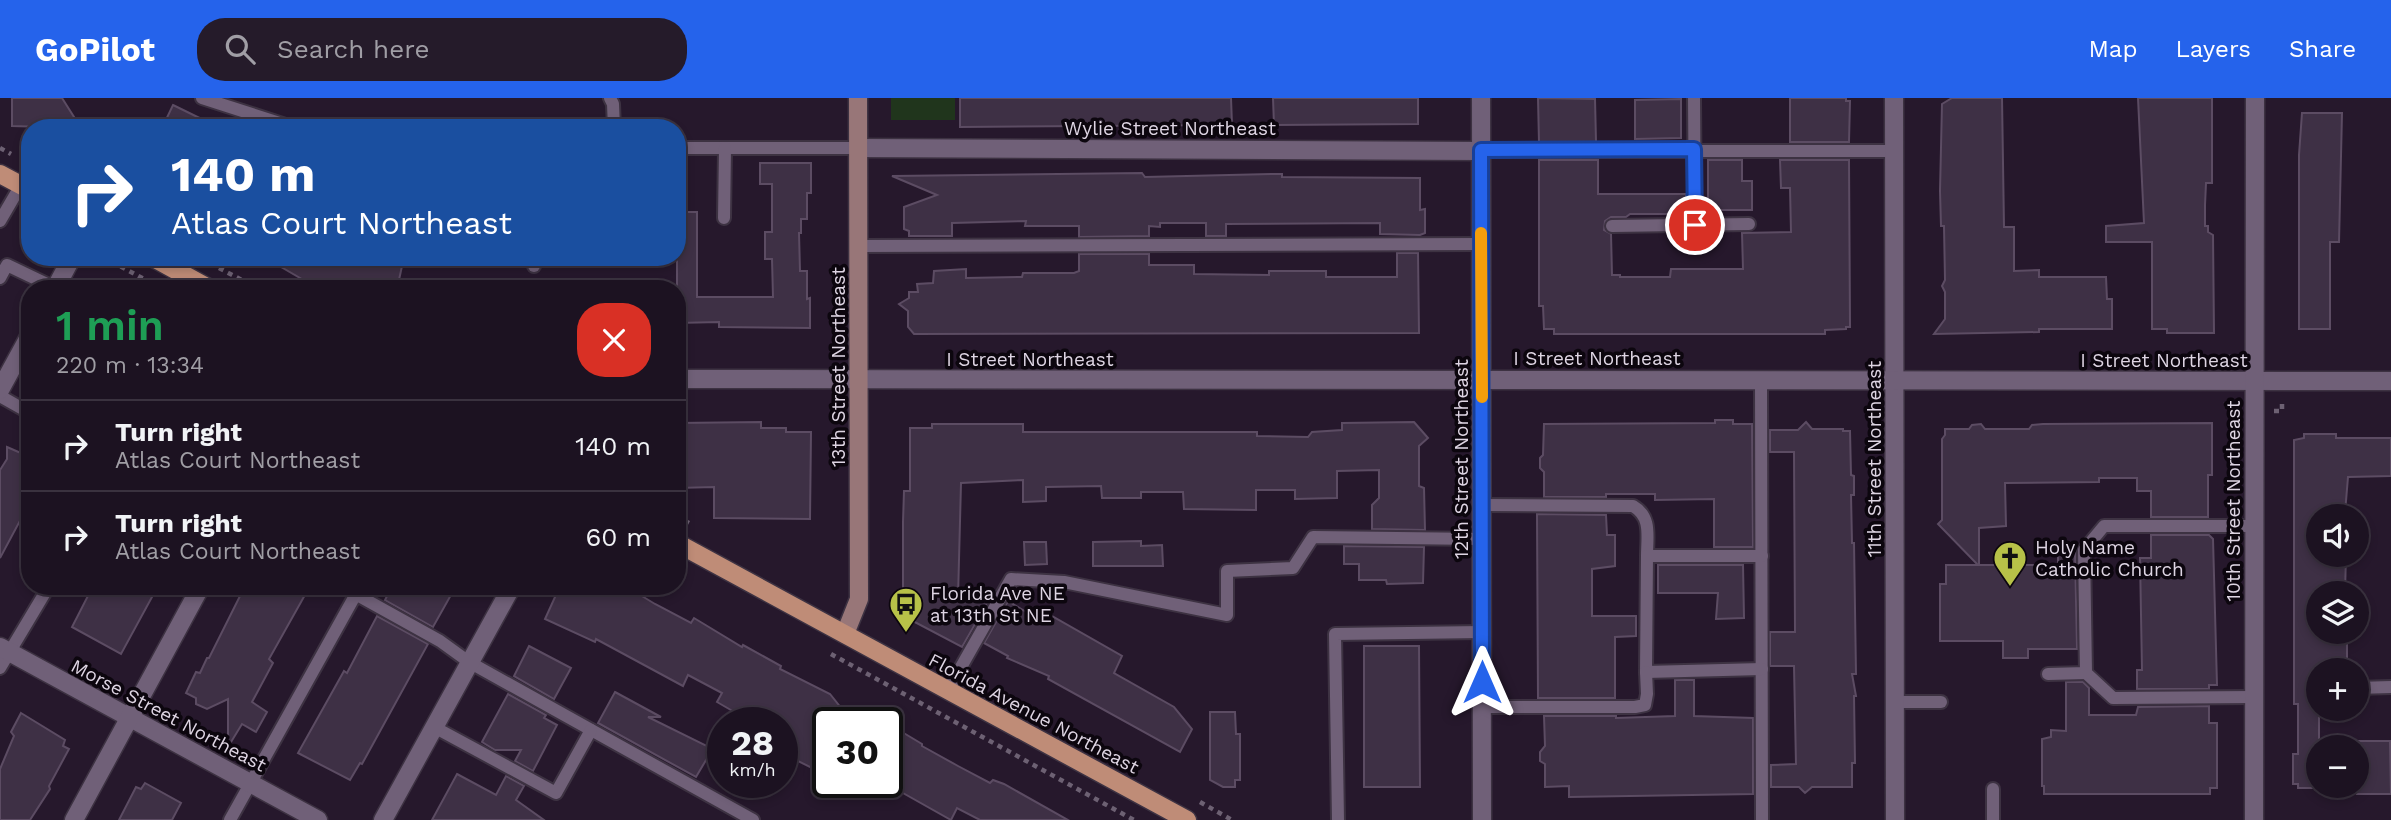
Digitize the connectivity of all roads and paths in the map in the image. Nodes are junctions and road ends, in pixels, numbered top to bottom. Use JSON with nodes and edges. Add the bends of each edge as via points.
{"nodes":[{"id":1,"x":202,"y":98,"type":"edge"},
{"id":2,"x":610,"y":98,"type":"edge"},
{"id":3,"x":858,"y":98,"type":"edge"},
{"id":4,"x":1481,"y":98,"type":"edge"},
{"id":5,"x":1694,"y":98,"type":"edge"},
{"id":6,"x":1895,"y":98,"type":"edge"},
{"id":7,"x":2255,"y":98,"type":"edge"},
{"id":8,"x":267,"y":119,"type":"edge"},
{"id":9,"x":614,"y":119,"type":"edge"},
{"id":10,"x":686,"y":148,"type":"edge"},
{"id":11,"x":725,"y":148,"type":"junction"},
{"id":12,"x":858,"y":148,"type":"junction"},
{"id":13,"x":1694,"y":149,"type":"junction"},
{"id":14,"x":1481,"y":150,"type":"junction"},
{"id":15,"x":1895,"y":150,"type":"junction"},
{"id":16,"x":11,"y":179,"type":"edge"},
{"id":17,"x":724,"y":218,"type":"dead end"},
{"id":18,"x":0,"y":221,"type":"edge"},
{"id":19,"x":1749,"y":224,"type":"dead end"},
{"id":20,"x":1695,"y":225,"type":"junction"},
{"id":21,"x":1612,"y":226,"type":"dead end"},
{"id":22,"x":1481,"y":244,"type":"junction"},
{"id":23,"x":858,"y":246,"type":"junction"},
{"id":24,"x":3,"y":263,"type":"edge"},
{"id":25,"x":119,"y":266,"type":"edge"},
{"id":26,"x":168,"y":266,"type":"edge"},
{"id":27,"x":216,"y":266,"type":"edge"},
{"id":28,"x":0,"y":278,"type":"edge"},
{"id":29,"x":38,"y":280,"type":"edge"},
{"id":30,"x":145,"y":280,"type":"edge"},
{"id":31,"x":194,"y":280,"type":"edge"},
{"id":32,"x":242,"y":280,"type":"edge"},
{"id":33,"x":21,"y":352,"type":"edge"},
{"id":34,"x":2223,"y":357,"type":"dead end"},
{"id":35,"x":2237,"y":357,"type":"dead end"},
{"id":36,"x":1482,"y":379,"type":"junction"},
{"id":37,"x":686,"y":380,"type":"edge"},
{"id":38,"x":859,"y":380,"type":"junction"},
{"id":39,"x":1762,"y":380,"type":"junction"},
{"id":40,"x":1895,"y":380,"type":"junction"},
{"id":41,"x":2254,"y":381,"type":"junction"},
{"id":42,"x":2391,"y":381,"type":"edge"},
{"id":43,"x":0,"y":390,"type":"edge"},
{"id":44,"x":0,"y":397,"type":"edge"},
{"id":45,"x":2226,"y":402,"type":"dead end"},
{"id":46,"x":2282,"y":402,"type":"dead end"},
{"id":47,"x":21,"y":408,"type":"edge"},
{"id":48,"x":2227,"y":411,"type":"dead end"},
{"id":49,"x":2282,"y":411,"type":"dead end"},
{"id":50,"x":1482,"y":505,"type":"junction"},
{"id":51,"x":2254,"y":526,"type":"junction"},
{"id":52,"x":1482,"y":539,"type":"junction"},
{"id":53,"x":686,"y":548,"type":"edge"},
{"id":54,"x":1647,"y":556,"type":"junction"},
{"id":55,"x":1762,"y":556,"type":"junction"},
{"id":56,"x":43,"y":595,"type":"edge"},
{"id":57,"x":196,"y":595,"type":"edge"},
{"id":58,"x":355,"y":595,"type":"edge"},
{"id":59,"x":358,"y":595,"type":"edge"},
{"id":60,"x":507,"y":595,"type":"edge"},
{"id":61,"x":1482,"y":632,"type":"junction"},
{"id":62,"x":845,"y":634,"type":"junction"},
{"id":63,"x":3,"y":656,"type":"edge"},
{"id":64,"x":469,"y":663,"type":"junction"},
{"id":65,"x":1762,"y":670,"type":"junction"},
{"id":66,"x":1647,"y":672,"type":"junction"},
{"id":67,"x":866,"y":673,"type":"dead end"},
{"id":68,"x":2086,"y":673,"type":"junction"},
{"id":69,"x":2048,"y":674,"type":"dead end"},
{"id":70,"x":2391,"y":687,"type":"edge"},
{"id":71,"x":2369,"y":688,"type":"edge"},
{"id":72,"x":948,"y":690,"type":"junction"},
{"id":73,"x":2254,"y":697,"type":"junction"},
{"id":74,"x":1895,"y":702,"type":"junction"},
{"id":75,"x":1941,"y":702,"type":"dead end"},
{"id":76,"x":1482,"y":707,"type":"junction"},
{"id":77,"x":130,"y":719,"type":"junction"},
{"id":78,"x":434,"y":727,"type":"junction"},
{"id":79,"x":591,"y":730,"type":"junction"},
{"id":80,"x":251,"y":784,"type":"junction"},
{"id":81,"x":1993,"y":789,"type":"dead end"},
{"id":82,"x":74,"y":820,"type":"edge"},
{"id":83,"x":230,"y":820,"type":"edge"},
{"id":84,"x":318,"y":820,"type":"edge"},
{"id":85,"x":383,"y":820,"type":"edge"},
{"id":86,"x":753,"y":820,"type":"edge"},
{"id":87,"x":1134,"y":820,"type":"edge"},
{"id":88,"x":1187,"y":820,"type":"edge"},
{"id":89,"x":1338,"y":820,"type":"edge"},
{"id":90,"x":1482,"y":820,"type":"edge"},
{"id":91,"x":1762,"y":820,"type":"edge"},
{"id":92,"x":1895,"y":820,"type":"edge"},
{"id":93,"x":1993,"y":820,"type":"edge"},
{"id":94,"x":2254,"y":820,"type":"edge"}],
"edges":[{"from":1,"to":8,"type":"lane"},
{"from":2,"to":9,"type":"lane"},
{"from":3,"to":12,"type":"street","name":"13th Street Northeast"},
{"from":4,"to":14,"type":"street","name":"12th Street Northeast"},
{"from":5,"to":13,"type":"lane"},
{"from":6,"to":15,"type":"street","name":"11th Street Northeast"},
{"from":7,"to":41,"type":"street","name":"10th Street Northeast"},
{"from":10,"to":11,"type":"lane"},
{"from":11,"to":12,"type":"lane"},
{"from":11,"to":17,"type":"lane"},
{"from":12,"to":14,"type":"street","name":"Wylie Street Northeast"},
{"from":12,"to":23,"type":"street","name":"13th Street Northeast"},
{"from":13,"to":14,"type":"lane"},
{"from":13,"to":15,"type":"lane"},
{"from":13,"to":20,"type":"lane"},
{"from":14,"to":22,"type":"street","name":"12th Street Northeast"},
{"from":15,"to":40,"type":"street","name":"11th Street Northeast"},
{"from":16,"to":18,"type":"lane"},
{"from":19,"to":20,"type":"lane"},
{"from":20,"to":21,"type":"lane"},
{"from":22,"to":23,"type":"lane"},
{"from":22,"to":36,"type":"street","name":"12th Street Northeast"},
{"from":23,"to":38,"type":"street","name":"13th Street Northeast"},
{"from":24,"to":28,"type":"lane"},
{"from":24,"to":29,"type":"lane"},
{"from":25,"to":30,"type":"path"},
{"from":26,"to":31,"type":"main road"},
{"from":27,"to":32,"type":"path"},
{"from":33,"to":43,"type":"street"},
{"from":34,"to":35,"type":"path"},
{"from":36,"to":38,"type":"street","name":"I Street Northeast"},
{"from":36,"to":39,"type":"street","name":"I Street Northeast"},
{"from":36,"to":50,"type":"street","name":"12th Street Northeast"},
{"from":37,"to":38,"type":"street","name":"I Street Northeast"},
{"from":38,"to":62,"type":"street","name":"13th Street Northeast","via":[[859,599]]},
{"from":39,"to":40,"type":"street","name":"I Street Northeast"},
{"from":39,"to":55,"type":"lane"},
{"from":40,"to":41,"type":"street","name":"I Street Northeast"},
{"from":40,"to":74,"type":"street","name":"11th Street Northeast"},
{"from":41,"to":42,"type":"street","name":"I Street Northeast"},
{"from":41,"to":51,"type":"street","name":"10th Street Northeast"},
{"from":44,"to":47,"type":"lane"},
{"from":45,"to":48,"type":"path"},
{"from":46,"to":49,"type":"path"},
{"from":50,"to":52,"type":"street","name":"12th Street Northeast"},
{"from":50,"to":54,"type":"lane","via":[[1633,506],[1646,517]]},
{"from":51,"to":68,"type":"lane","via":[[2105,526],[2084,550]]},
{"from":51,"to":73,"type":"street","name":"10th Street Northeast"},
{"from":52,"to":61,"type":"street","name":"12th Street Northeast"},
{"from":52,"to":72,"type":"lane","via":[[1314,537],[1293,568],[1227,570],[1227,615],[1064,582],[1011,579]]},
{"from":53,"to":62,"type":"main road","name":"Florida Avenue Northeast"},
{"from":54,"to":55,"type":"lane"},
{"from":54,"to":66,"type":"lane"},
{"from":55,"to":65,"type":"lane"},
{"from":56,"to":63,"type":"lane"},
{"from":57,"to":77,"type":"street"},
{"from":58,"to":80,"type":"lane"},
{"from":59,"to":64,"type":"lane","via":[[440,641]]},
{"from":60,"to":64,"type":"street"},
{"from":61,"to":76,"type":"street","name":"12th Street Northeast"},
{"from":61,"to":89,"type":"lane","via":[[1335,634]]},
{"from":62,"to":72,"type":"main road","name":"Florida Avenue Northeast"},
{"from":63,"to":77,"type":"street","name":"Morse Street Northeast"},
{"from":64,"to":78,"type":"street"},
{"from":64,"to":79,"type":"lane"},
{"from":65,"to":66,"type":"lane"},
{"from":65,"to":91,"type":"lane"},
{"from":66,"to":76,"type":"lane","via":[[1644,705],[1635,707]]},
{"from":67,"to":87,"type":"path"},
{"from":68,"to":69,"type":"lane"},
{"from":68,"to":73,"type":"lane","via":[[2113,698]]},
{"from":70,"to":71,"type":"lane"},
{"from":72,"to":88,"type":"main road","name":"Florida Avenue Northeast"},
{"from":73,"to":94,"type":"street","name":"10th Street Northeast"},
{"from":74,"to":75,"type":"lane"},
{"from":74,"to":92,"type":"street","name":"11th Street Northeast"},
{"from":76,"to":90,"type":"street","name":"12th Street Northeast"},
{"from":77,"to":80,"type":"street","name":"Morse Street Northeast"},
{"from":77,"to":82,"type":"street"},
{"from":78,"to":79,"type":"lane","via":[[556,793]]},
{"from":78,"to":85,"type":"street"},
{"from":79,"to":86,"type":"lane"},
{"from":80,"to":83,"type":"lane"},
{"from":80,"to":84,"type":"street","name":"Morse Street Northeast"},
{"from":81,"to":93,"type":"lane"}]}
